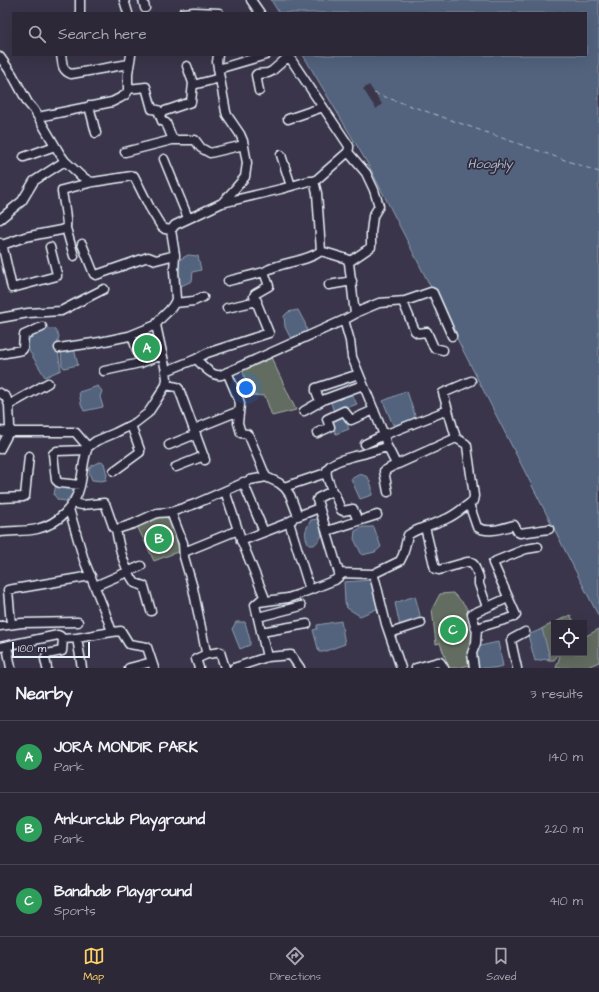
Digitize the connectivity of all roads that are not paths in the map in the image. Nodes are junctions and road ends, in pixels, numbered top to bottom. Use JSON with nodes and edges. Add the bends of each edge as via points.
{"nodes":[{"id":1,"x":80,"y":0,"type":"edge"},
{"id":2,"x":124,"y":0,"type":"edge"},
{"id":3,"x":251,"y":0,"type":"edge"},
{"id":4,"x":80,"y":12,"type":"edge"},
{"id":5,"x":128,"y":12,"type":"edge"},
{"id":6,"x":259,"y":12,"type":"edge"},
{"id":7,"x":61,"y":56,"type":"edge"},
{"id":8,"x":131,"y":56,"type":"edge"},
{"id":9,"x":218,"y":56,"type":"edge"},
{"id":10,"x":263,"y":56,"type":"edge"},
{"id":11,"x":287,"y":56,"type":"edge"},
{"id":12,"x":289,"y":56,"type":"edge"},
{"id":13,"x":0,"y":57,"type":"edge"},
{"id":14,"x":129,"y":64,"type":"junction"},
{"id":15,"x":187,"y":66,"type":"dead end"},
{"id":16,"x":218,"y":69,"type":"junction"},
{"id":17,"x":220,"y":78,"type":"junction"},
{"id":18,"x":193,"y":85,"type":"junction"},
{"id":19,"x":128,"y":89,"type":"junction"},
{"id":20,"x":259,"y":91,"type":"dead end"},
{"id":21,"x":89,"y":106,"type":"junction"},
{"id":22,"x":323,"y":107,"type":"junction"},
{"id":23,"x":159,"y":113,"type":"junction"},
{"id":24,"x":38,"y":117,"type":"junction"},
{"id":25,"x":288,"y":120,"type":"dead end"},
{"id":26,"x":96,"y":133,"type":"dead end"},
{"id":27,"x":172,"y":140,"type":"junction"},
{"id":28,"x":244,"y":145,"type":"junction"},
{"id":29,"x":55,"y":146,"type":"junction"},
{"id":30,"x":125,"y":152,"type":"dead end"},
{"id":31,"x":348,"y":152,"type":"junction"},
{"id":32,"x":281,"y":155,"type":"dead end"},
{"id":33,"x":24,"y":157,"type":"dead end"},
{"id":34,"x":164,"y":159,"type":"dead end"},
{"id":35,"x":65,"y":161,"type":"junction"},
{"id":36,"x":93,"y":182,"type":"junction"},
{"id":37,"x":315,"y":182,"type":"junction"},
{"id":38,"x":291,"y":186,"type":"junction"},
{"id":39,"x":222,"y":203,"type":"junction"},
{"id":40,"x":188,"y":218,"type":"junction"},
{"id":41,"x":0,"y":219,"type":"edge"},
{"id":42,"x":66,"y":228,"type":"junction"},
{"id":43,"x":171,"y":230,"type":"junction"},
{"id":44,"x":1,"y":244,"type":"edge"},
{"id":45,"x":82,"y":244,"type":"dead end"},
{"id":46,"x":50,"y":247,"type":"dead end"},
{"id":47,"x":321,"y":251,"type":"junction"},
{"id":48,"x":175,"y":255,"type":"junction"},
{"id":49,"x":74,"y":256,"type":"dead end"},
{"id":50,"x":349,"y":262,"type":"junction"},
{"id":51,"x":264,"y":272,"type":"junction"},
{"id":52,"x":228,"y":281,"type":"dead end"},
{"id":53,"x":352,"y":281,"type":"junction"},
{"id":54,"x":329,"y":285,"type":"dead end"},
{"id":55,"x":104,"y":289,"type":"dead end"},
{"id":56,"x":203,"y":297,"type":"dead end"},
{"id":57,"x":257,"y":301,"type":"junction"},
{"id":58,"x":403,"y":302,"type":"junction"},
{"id":59,"x":175,"y":303,"type":"junction"},
{"id":60,"x":227,"y":308,"type":"dead end"},
{"id":61,"x":356,"y":313,"type":"junction"},
{"id":62,"x":0,"y":318,"type":"edge"},
{"id":63,"x":344,"y":320,"type":"junction"},
{"id":64,"x":156,"y":325,"type":"junction"},
{"id":65,"x":42,"y":327,"type":"dead end"},
{"id":66,"x":132,"y":335,"type":"junction"},
{"id":67,"x":452,"y":336,"type":"dead end"},
{"id":68,"x":59,"y":348,"type":"dead end"},
{"id":69,"x":443,"y":350,"type":"dead end"},
{"id":70,"x":0,"y":354,"type":"edge"},
{"id":71,"x":162,"y":355,"type":"junction"},
{"id":72,"x":196,"y":359,"type":"junction"},
{"id":73,"x":141,"y":363,"type":"junction"},
{"id":74,"x":104,"y":371,"type":"dead end"},
{"id":75,"x":166,"y":371,"type":"junction"},
{"id":76,"x":227,"y":372,"type":"junction"},
{"id":77,"x":359,"y":374,"type":"junction"},
{"id":78,"x":471,"y":381,"type":"dead end"},
{"id":79,"x":48,"y":383,"type":"dead end"},
{"id":80,"x":166,"y":385,"type":"junction"},
{"id":81,"x":363,"y":385,"type":"junction"},
{"id":82,"x":0,"y":394,"type":"edge"},
{"id":83,"x":320,"y":401,"type":"junction"},
{"id":84,"x":9,"y":405,"type":"junction"},
{"id":85,"x":304,"y":410,"type":"dead end"},
{"id":86,"x":374,"y":410,"type":"junction"},
{"id":87,"x":448,"y":410,"type":"junction"},
{"id":88,"x":239,"y":411,"type":"junction"},
{"id":89,"x":131,"y":425,"type":"junction"},
{"id":90,"x":0,"y":431,"type":"edge"},
{"id":91,"x":9,"y":432,"type":"junction"},
{"id":92,"x":195,"y":432,"type":"junction"},
{"id":93,"x":317,"y":433,"type":"dead end"},
{"id":94,"x":384,"y":434,"type":"junction"},
{"id":95,"x":456,"y":438,"type":"junction"},
{"id":96,"x":364,"y":444,"type":"dead end"},
{"id":97,"x":169,"y":445,"type":"dead end"},
{"id":98,"x":387,"y":447,"type":"junction"},
{"id":99,"x":87,"y":448,"type":"junction"},
{"id":100,"x":0,"y":449,"type":"edge"},
{"id":101,"x":29,"y":456,"type":"dead end"},
{"id":102,"x":397,"y":464,"type":"junction"},
{"id":103,"x":176,"y":467,"type":"dead end"},
{"id":104,"x":114,"y":471,"type":"dead end"},
{"id":105,"x":326,"y":473,"type":"junction"},
{"id":106,"x":266,"y":477,"type":"junction"},
{"id":107,"x":243,"y":482,"type":"junction"},
{"id":108,"x":80,"y":485,"type":"junction"},
{"id":109,"x":284,"y":487,"type":"junction"},
{"id":110,"x":225,"y":491,"type":"junction"},
{"id":111,"x":332,"y":491,"type":"junction"},
{"id":112,"x":388,"y":492,"type":"dead end"},
{"id":113,"x":0,"y":498,"type":"edge"},
{"id":114,"x":469,"y":504,"type":"junction"},
{"id":115,"x":71,"y":506,"type":"junction"},
{"id":116,"x":320,"y":508,"type":"junction"},
{"id":117,"x":172,"y":512,"type":"junction"},
{"id":118,"x":377,"y":515,"type":"dead end"},
{"id":119,"x":298,"y":516,"type":"junction"},
{"id":120,"x":358,"y":521,"type":"junction"},
{"id":121,"x":289,"y":522,"type":"junction"},
{"id":122,"x":425,"y":527,"type":"junction"},
{"id":123,"x":116,"y":529,"type":"junction"},
{"id":124,"x":549,"y":529,"type":"dead end"},
{"id":125,"x":238,"y":530,"type":"junction"},
{"id":126,"x":0,"y":532,"type":"edge"},
{"id":127,"x":264,"y":532,"type":"junction"},
{"id":128,"x":327,"y":532,"type":"junction"},
{"id":129,"x":241,"y":541,"type":"junction"},
{"id":130,"x":538,"y":547,"type":"dead end"},
{"id":131,"x":184,"y":552,"type":"junction"},
{"id":132,"x":141,"y":566,"type":"dead end"},
{"id":133,"x":128,"y":572,"type":"junction"},
{"id":134,"x":342,"y":574,"type":"junction"},
{"id":135,"x":373,"y":574,"type":"junction"},
{"id":136,"x":91,"y":576,"type":"junction"},
{"id":137,"x":95,"y":586,"type":"junction"},
{"id":138,"x":310,"y":590,"type":"junction"},
{"id":139,"x":508,"y":598,"type":"junction"},
{"id":140,"x":259,"y":602,"type":"junction"},
{"id":141,"x":302,"y":606,"type":"dead end"},
{"id":142,"x":487,"y":607,"type":"junction"},
{"id":143,"x":151,"y":611,"type":"dead end"},
{"id":144,"x":258,"y":617,"type":"junction"},
{"id":145,"x":78,"y":622,"type":"dead end"},
{"id":146,"x":421,"y":623,"type":"dead end"},
{"id":147,"x":11,"y":624,"type":"junction"},
{"id":148,"x":307,"y":624,"type":"dead end"},
{"id":149,"x":0,"y":626,"type":"edge"},
{"id":150,"x":476,"y":629,"type":"junction"},
{"id":151,"x":112,"y":632,"type":"junction"},
{"id":152,"x":261,"y":632,"type":"junction"},
{"id":153,"x":525,"y":632,"type":"dead end"},
{"id":154,"x":390,"y":633,"type":"junction"},
{"id":155,"x":78,"y":638,"type":"junction"},
{"id":156,"x":62,"y":639,"type":"junction"},
{"id":157,"x":3,"y":646,"type":"edge"},
{"id":158,"x":207,"y":654,"type":"junction"},
{"id":159,"x":267,"y":658,"type":"junction"},
{"id":160,"x":153,"y":665,"type":"edge"},
{"id":161,"x":11,"y":668,"type":"edge"},
{"id":162,"x":47,"y":668,"type":"edge"},
{"id":163,"x":82,"y":668,"type":"edge"},
{"id":164,"x":130,"y":668,"type":"edge"},
{"id":165,"x":198,"y":668,"type":"edge"},
{"id":166,"x":224,"y":668,"type":"edge"},
{"id":167,"x":236,"y":668,"type":"edge"},
{"id":168,"x":300,"y":668,"type":"edge"},
{"id":169,"x":400,"y":668,"type":"edge"},
{"id":170,"x":416,"y":668,"type":"edge"},
{"id":171,"x":444,"y":668,"type":"edge"},
{"id":172,"x":474,"y":668,"type":"edge"},
{"id":173,"x":517,"y":668,"type":"edge"}],
"edges":[{"from":1,"to":4,"type":"street"},
{"from":2,"to":5,"type":"street"},
{"from":3,"to":6,"type":"street"},
{"from":7,"to":14,"type":"street","via":[[65,71],[71,74]]},
{"from":8,"to":14,"type":"street"},
{"from":9,"to":16,"type":"street"},
{"from":10,"to":16,"type":"street"},
{"from":11,"to":20,"type":"street","via":[[272,71],[256,75]]},
{"from":12,"to":22,"type":"street"},
{"from":13,"to":24,"type":"street"},
{"from":14,"to":19,"type":"street"},
{"from":15,"to":18,"type":"street"},
{"from":16,"to":17,"type":"street"},
{"from":17,"to":18,"type":"street"},
{"from":17,"to":28,"type":"street","via":[[227,115]]},
{"from":18,"to":23,"type":"street","via":[[191,102]]},
{"from":19,"to":21,"type":"street","via":[[125,95],[117,100]]},
{"from":19,"to":23,"type":"street","via":[[145,87],[152,109],[157,109]]},
{"from":21,"to":24,"type":"street"},
{"from":21,"to":26,"type":"street"},
{"from":22,"to":25,"type":"street"},
{"from":22,"to":31,"type":"street","via":[[349,146]]},
{"from":23,"to":27,"type":"street"},
{"from":24,"to":29,"type":"street"},
{"from":27,"to":28,"type":"street","via":[[195,140],[200,148],[211,153]]},
{"from":27,"to":30,"type":"street"},
{"from":28,"to":39,"type":"street","via":[[247,163],[244,177]]},
{"from":29,"to":33,"type":"street"},
{"from":29,"to":35,"type":"street"},
{"from":31,"to":37,"type":"street"},
{"from":31,"to":50,"type":"street","via":[[366,173],[379,206],[373,216],[371,247]]},
{"from":32,"to":38,"type":"street"},
{"from":34,"to":40,"type":"street"},
{"from":35,"to":36,"type":"street","via":[[81,176]]},
{"from":35,"to":41,"type":"street","via":[[34,181],[22,202]]},
{"from":36,"to":42,"type":"street","via":[[62,191]]},
{"from":36,"to":43,"type":"street","via":[[134,176],[161,226]]},
{"from":37,"to":38,"type":"street","via":[[311,180]]},
{"from":37,"to":47,"type":"street"},
{"from":38,"to":39,"type":"street"},
{"from":39,"to":40,"type":"street"},
{"from":40,"to":43,"type":"street"},
{"from":42,"to":44,"type":"street"},
{"from":42,"to":49,"type":"street"},
{"from":43,"to":48,"type":"street"},
{"from":44,"to":46,"type":"street","via":[[12,288],[57,276]]},
{"from":45,"to":48,"type":"street","via":[[96,275],[148,257],[156,260]]},
{"from":47,"to":50,"type":"street","via":[[347,259]]},
{"from":47,"to":51,"type":"street"},
{"from":48,"to":59,"type":"street"},
{"from":50,"to":53,"type":"street"},
{"from":51,"to":52,"type":"street"},
{"from":51,"to":57,"type":"street","via":[[269,286],[255,294]]},
{"from":53,"to":54,"type":"street"},
{"from":53,"to":61,"type":"street"},
{"from":55,"to":62,"type":"street","via":[[61,311]]},
{"from":56,"to":59,"type":"street","via":[[194,301]]},
{"from":57,"to":60,"type":"street"},
{"from":57,"to":72,"type":"street","via":[[269,333]]},
{"from":58,"to":61,"type":"street","via":[[382,303]]},
{"from":58,"to":67,"type":"street","via":[[432,292]]},
{"from":58,"to":69,"type":"street","via":[[415,331],[427,333],[434,347]]},
{"from":59,"to":64,"type":"street"},
{"from":61,"to":63,"type":"street"},
{"from":63,"to":76,"type":"street"},
{"from":63,"to":77,"type":"street"},
{"from":64,"to":66,"type":"street"},
{"from":64,"to":71,"type":"street"},
{"from":65,"to":70,"type":"street","via":[[24,335],[22,350]]},
{"from":66,"to":68,"type":"street"},
{"from":66,"to":73,"type":"street"},
{"from":71,"to":73,"type":"street"},
{"from":71,"to":75,"type":"street"},
{"from":72,"to":75,"type":"street"},
{"from":72,"to":76,"type":"street","via":[[212,375],[218,376]]},
{"from":73,"to":74,"type":"street"},
{"from":75,"to":80,"type":"street"},
{"from":76,"to":88,"type":"street","via":[[237,393]]},
{"from":77,"to":81,"type":"street"},
{"from":77,"to":83,"type":"street","via":[[316,388]]},
{"from":78,"to":87,"type":"street","via":[[443,393]]},
{"from":79,"to":84,"type":"street"},
{"from":80,"to":89,"type":"street","via":[[148,412]]},
{"from":80,"to":92,"type":"street","via":[[180,389]]},
{"from":81,"to":83,"type":"street"},
{"from":81,"to":86,"type":"street"},
{"from":82,"to":84,"type":"street","via":[[6,397]]},
{"from":83,"to":85,"type":"street"},
{"from":84,"to":91,"type":"street"},
{"from":86,"to":93,"type":"street","via":[[350,420],[344,411],[327,418],[330,427]]},
{"from":86,"to":94,"type":"street"},
{"from":87,"to":94,"type":"street"},
{"from":87,"to":95,"type":"street"},
{"from":88,"to":92,"type":"street"},
{"from":88,"to":106,"type":"street","via":[[238,423],[242,433],[249,436]]},
{"from":89,"to":99,"type":"street","via":[[96,441]]},
{"from":89,"to":104,"type":"street","via":[[140,452]]},
{"from":90,"to":91,"type":"street"},
{"from":91,"to":99,"type":"street","via":[[74,432]]},
{"from":91,"to":100,"type":"street"},
{"from":92,"to":97,"type":"street"},
{"from":92,"to":103,"type":"street","via":[[204,458]]},
{"from":94,"to":96,"type":"street"},
{"from":94,"to":98,"type":"street"},
{"from":95,"to":102,"type":"street"},
{"from":95,"to":114,"type":"street","via":[[467,446],[474,496]]},
{"from":98,"to":102,"type":"street"},
{"from":98,"to":105,"type":"street","via":[[334,463],[328,467]]},
{"from":99,"to":108,"type":"street"},
{"from":99,"to":108,"type":"street","via":[[57,451],[53,454],[57,482]]},
{"from":101,"to":113,"type":"street","via":[[25,496]]},
{"from":102,"to":112,"type":"street","via":[[384,471]]},
{"from":105,"to":109,"type":"street"},
{"from":105,"to":111,"type":"street"},
{"from":106,"to":107,"type":"street"},
{"from":106,"to":109,"type":"street"},
{"from":107,"to":110,"type":"street"},
{"from":107,"to":127,"type":"street"},
{"from":108,"to":115,"type":"street","via":[[77,498]]},
{"from":109,"to":119,"type":"street"},
{"from":110,"to":117,"type":"street"},
{"from":110,"to":125,"type":"street"},
{"from":111,"to":116,"type":"street","via":[[317,499]]},
{"from":111,"to":120,"type":"street","via":[[341,510],[353,509]]},
{"from":114,"to":122,"type":"street","via":[[452,516]]},
{"from":114,"to":124,"type":"street","via":[[479,528],[495,530],[514,525],[519,533]]},
{"from":115,"to":123,"type":"street","via":[[104,503]]},
{"from":115,"to":126,"type":"street","via":[[51,524],[37,529]]},
{"from":115,"to":136,"type":"street","via":[[84,560]]},
{"from":116,"to":119,"type":"street"},
{"from":116,"to":128,"type":"street"},
{"from":117,"to":123,"type":"street","via":[[157,513]]},
{"from":117,"to":131,"type":"street"},
{"from":118,"to":120,"type":"street"},
{"from":119,"to":121,"type":"street"},
{"from":120,"to":128,"type":"street"},
{"from":121,"to":127,"type":"street"},
{"from":121,"to":138,"type":"street"},
{"from":122,"to":135,"type":"street","via":[[408,535],[400,561]]},
{"from":122,"to":142,"type":"street","via":[[435,569],[467,562],[474,564]]},
{"from":123,"to":133,"type":"street"},
{"from":125,"to":129,"type":"street"},
{"from":125,"to":131,"type":"street"},
{"from":127,"to":129,"type":"street"},
{"from":128,"to":134,"type":"street","via":[[339,574]]},
{"from":129,"to":140,"type":"street","via":[[264,596]]},
{"from":130,"to":139,"type":"street","via":[[522,550],[493,563]]},
{"from":131,"to":158,"type":"street"},
{"from":132,"to":133,"type":"street"},
{"from":133,"to":137,"type":"street"},
{"from":133,"to":143,"type":"street","via":[[135,583],[144,586]]},
{"from":134,"to":135,"type":"street"},
{"from":134,"to":138,"type":"street","via":[[337,579]]},
{"from":135,"to":154,"type":"street"},
{"from":136,"to":137,"type":"street"},
{"from":136,"to":147,"type":"street","via":[[8,590]]},
{"from":137,"to":151,"type":"street"},
{"from":138,"to":140,"type":"street","via":[[288,598]]},
{"from":139,"to":142,"type":"street"},
{"from":139,"to":150,"type":"street","via":[[516,616]]},
{"from":140,"to":144,"type":"street","via":[[255,605]]},
{"from":141,"to":144,"type":"street"},
{"from":142,"to":150,"type":"street","via":[[472,614]]},
{"from":144,"to":152,"type":"street"},
{"from":145,"to":147,"type":"street"},
{"from":146,"to":154,"type":"street"},
{"from":147,"to":149,"type":"street"},
{"from":148,"to":152,"type":"street"},
{"from":150,"to":172,"type":"street","via":[[472,653]]},
{"from":151,"to":155,"type":"street"},
{"from":151,"to":160,"type":"street","via":[[122,632],[129,644],[147,647]]},
{"from":152,"to":159,"type":"street"},
{"from":153,"to":173,"type":"street","via":[[511,641]]},
{"from":154,"to":169,"type":"street"},
{"from":155,"to":156,"type":"street"},
{"from":155,"to":163,"type":"street"},
{"from":156,"to":157,"type":"street","via":[[58,635]]},
{"from":156,"to":162,"type":"street","via":[[62,651],[47,654]]},
{"from":157,"to":161,"type":"street"},
{"from":158,"to":165,"type":"street","via":[[196,659]]},
{"from":158,"to":166,"type":"street","via":[[220,652]]},
{"from":159,"to":167,"type":"street"},
{"from":159,"to":168,"type":"street","via":[[291,655]]},
{"from":160,"to":164,"type":"street"},
{"from":170,"to":171,"type":"street","via":[[440,662]]}]}
